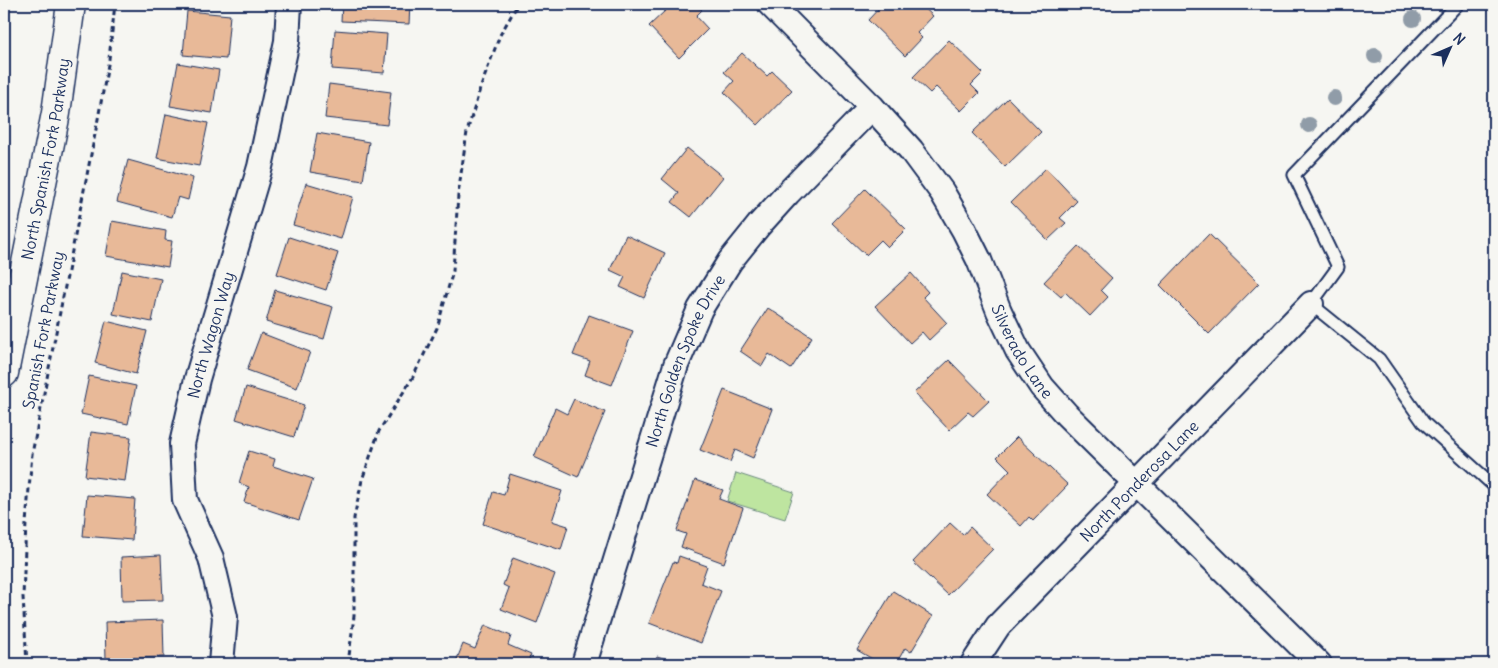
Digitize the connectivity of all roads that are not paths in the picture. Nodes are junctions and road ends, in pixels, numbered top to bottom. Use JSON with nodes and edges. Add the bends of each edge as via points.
{"nodes":[{"id":1,"x":71,"y":4,"type":"edge"},
{"id":2,"x":289,"y":4,"type":"edge"},
{"id":3,"x":770,"y":4,"type":"edge"},
{"id":4,"x":1458,"y":4,"type":"edge"},
{"id":5,"x":872,"y":107,"type":"junction"},
{"id":6,"x":1311,"y":304,"type":"junction"},
{"id":7,"x":4,"y":373,"type":"edge"},
{"id":8,"x":1136,"y":483,"type":"junction"},
{"id":9,"x":1494,"y":486,"type":"edge"},
{"id":10,"x":221,"y":664,"type":"edge"},
{"id":11,"x":584,"y":664,"type":"edge"},
{"id":12,"x":973,"y":664,"type":"edge"},
{"id":13,"x":1319,"y":664,"type":"edge"}],
"edges":[{"from":1,"to":7,"type":"street","name":"North Spanish Fork Parkway","via":[[56,113]]},
{"from":2,"to":10,"type":"street","name":"North Wagon Way","via":[[287,41],[260,167],[197,379],[182,444],[185,500],[211,558],[225,617]]},
{"from":3,"to":5,"type":"street","name":"Silverado Lane"},
{"from":4,"to":6,"type":"lane","via":[[1294,175],[1338,267]]},
{"from":5,"to":8,"type":"street","name":"Silverado Lane","via":[[911,150],[942,192],[979,260],[1018,351],[1042,386]]},
{"from":5,"to":11,"type":"street","name":"North Golden Spoke Drive","via":[[758,225],[730,261],[700,309],[676,365]]},
{"from":6,"to":8,"type":"street","name":"North Ponderosa Lane"},
{"from":6,"to":9,"type":"lane","via":[[1378,359],[1423,422]]},
{"from":8,"to":12,"type":"street","name":"North Ponderosa Lane","via":[[998,626]]},
{"from":8,"to":13,"type":"street","name":"Silverado Lane"}]}
